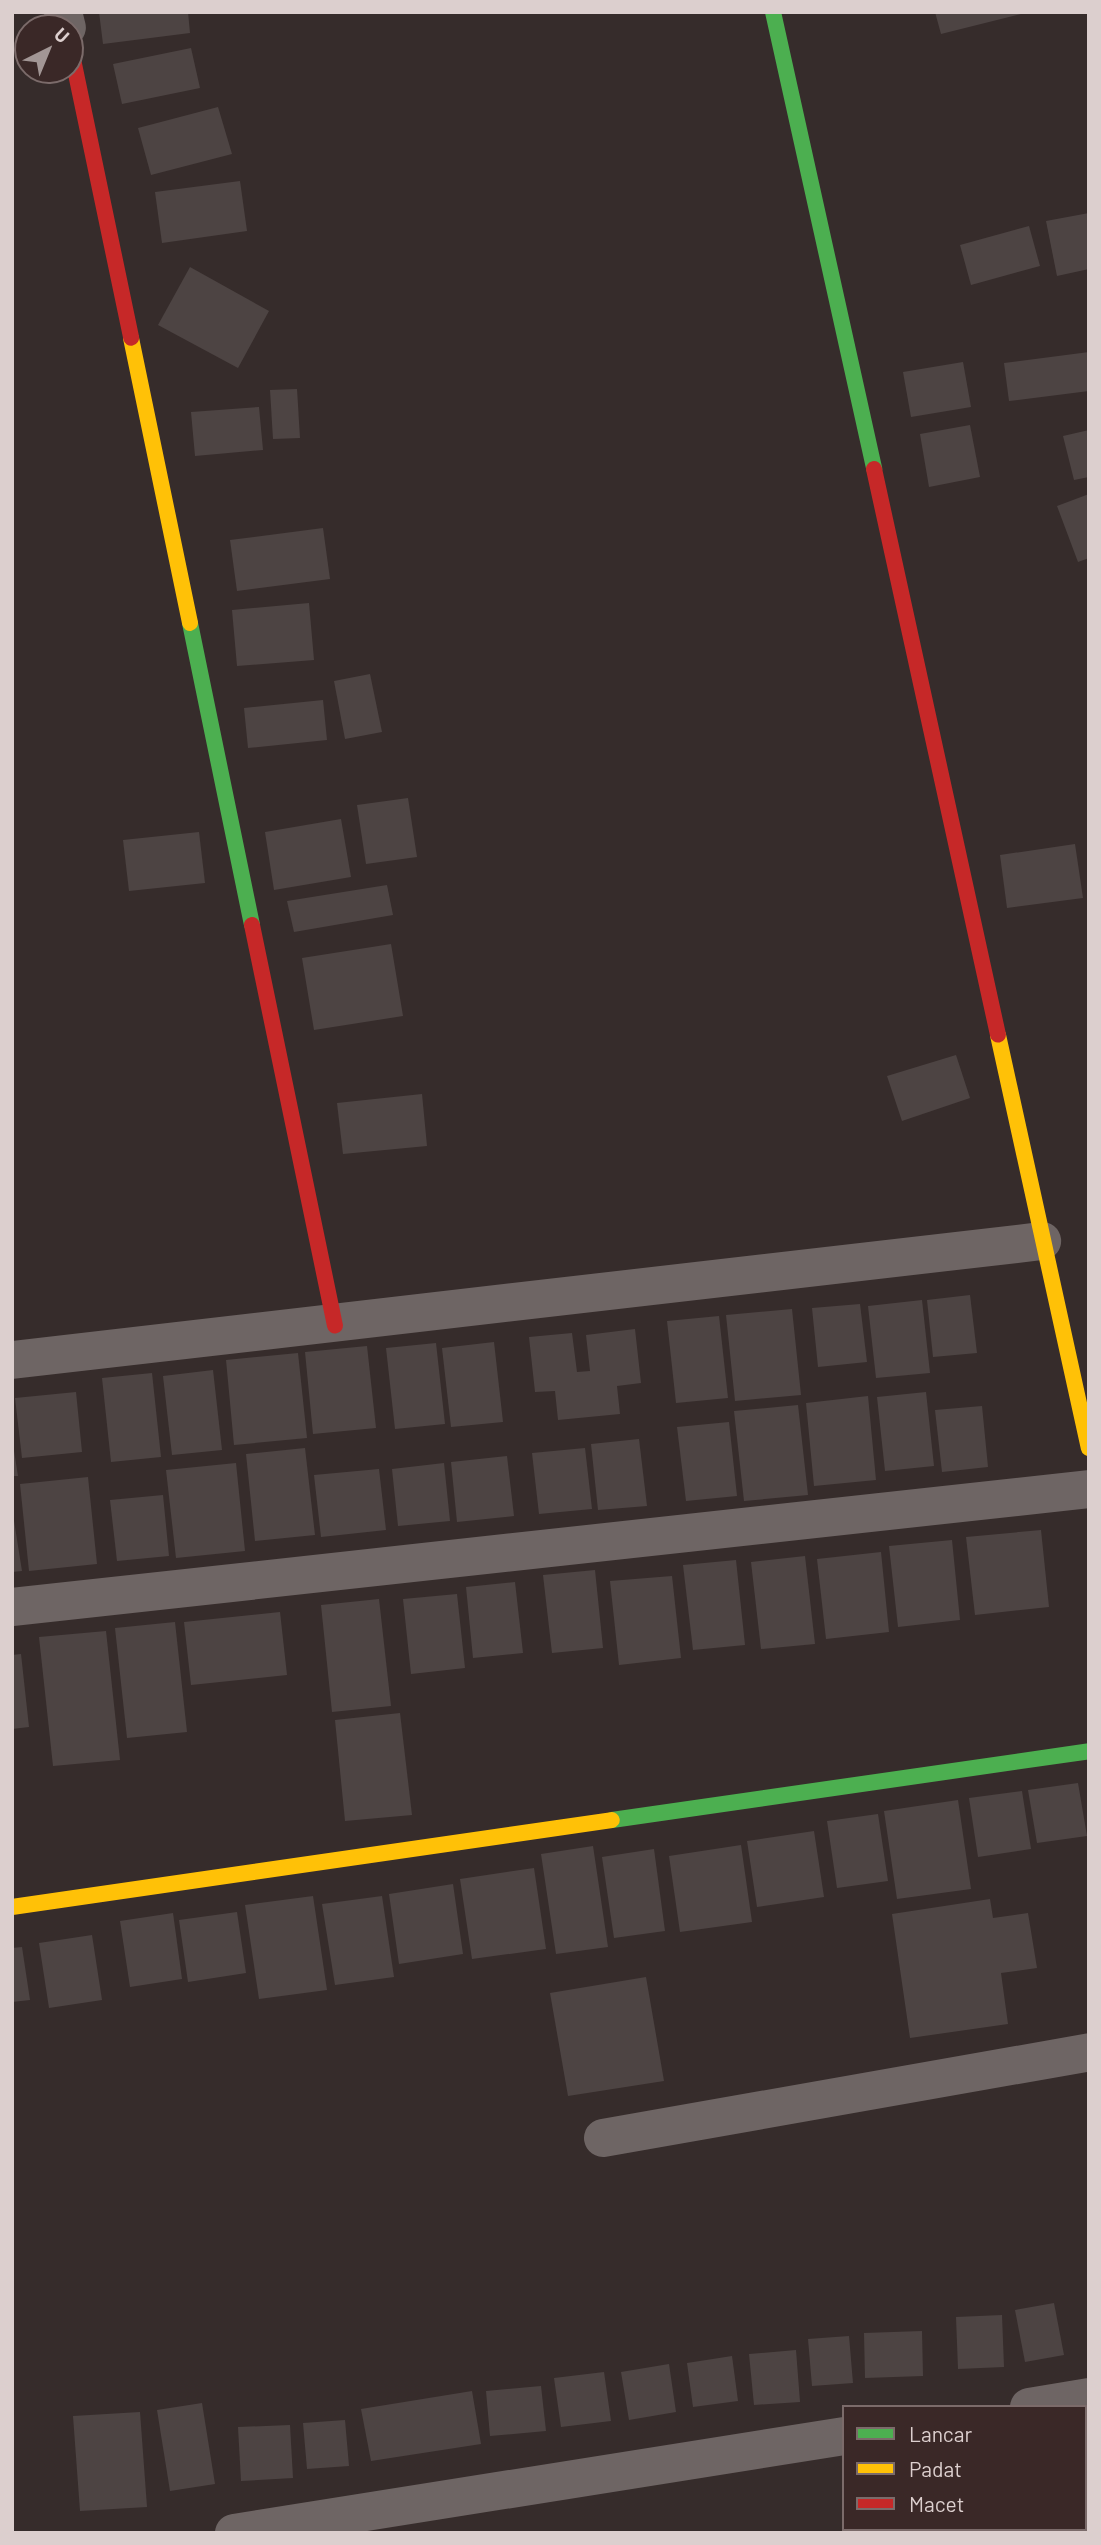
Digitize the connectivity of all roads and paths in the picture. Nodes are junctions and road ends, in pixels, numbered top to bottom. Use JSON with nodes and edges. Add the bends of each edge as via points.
{"nodes":[{"id":1,"x":773,"y":12,"type":"edge"},
{"id":2,"x":78,"y":84,"type":"edge"},
{"id":3,"x":1042,"y":1241,"type":"junction"},
{"id":4,"x":335,"y":1325,"type":"junction"},
{"id":5,"x":12,"y":1360,"type":"edge"},
{"id":6,"x":1089,"y":1448,"type":"edge"},
{"id":7,"x":1089,"y":1489,"type":"edge"},
{"id":8,"x":12,"y":1607,"type":"edge"},
{"id":9,"x":1089,"y":1752,"type":"edge"},
{"id":10,"x":12,"y":1907,"type":"edge"},
{"id":11,"x":1089,"y":2052,"type":"edge"},
{"id":12,"x":603,"y":2138,"type":"dead end"},
{"id":13,"x":1089,"y":2397,"type":"edge"},
{"id":14,"x":1041,"y":2405,"type":"edge"},
{"id":15,"x":842,"y":2436,"type":"edge"},
{"id":16,"x":234,"y":2533,"type":"edge"}],
"edges":[{"from":1,"to":3,"type":"street"},
{"from":2,"to":4,"type":"street"},
{"from":3,"to":4,"type":"street"},
{"from":3,"to":6,"type":"street"},
{"from":4,"to":5,"type":"street"},
{"from":7,"to":8,"type":"street"},
{"from":9,"to":10,"type":"street"},
{"from":11,"to":12,"type":"street"},
{"from":13,"to":14,"type":"street"},
{"from":15,"to":16,"type":"street"}]}
